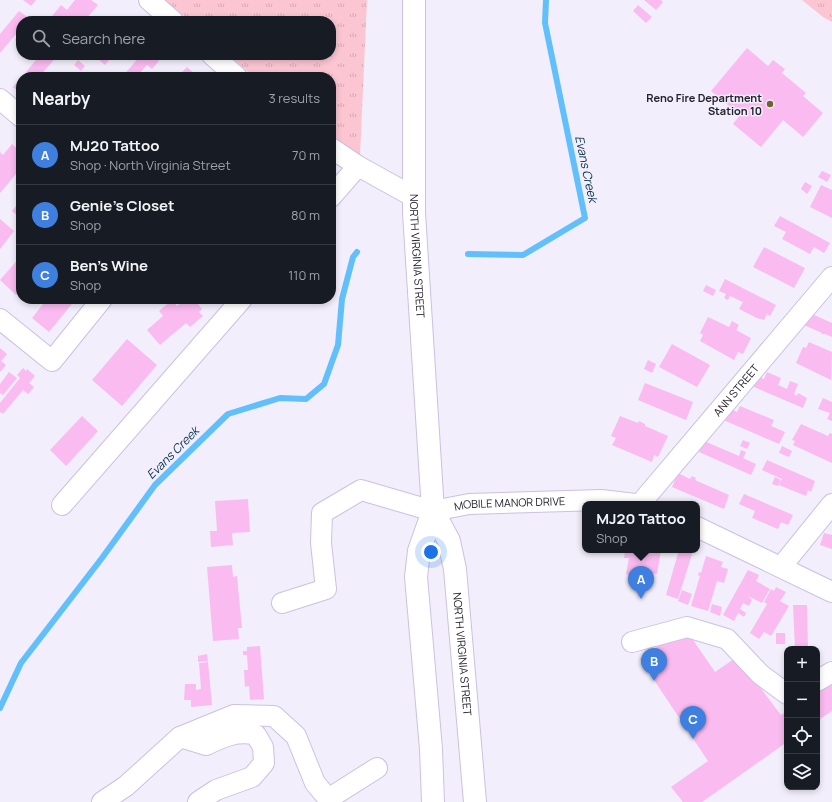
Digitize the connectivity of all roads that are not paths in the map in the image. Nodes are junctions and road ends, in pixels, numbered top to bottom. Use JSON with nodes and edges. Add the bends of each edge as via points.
{"nodes":[{"id":1,"x":149,"y":0,"type":"edge"},
{"id":2,"x":414,"y":0,"type":"edge"},
{"id":3,"x":167,"y":16,"type":"edge"},
{"id":4,"x":218,"y":60,"type":"edge"},
{"id":5,"x":231,"y":72,"type":"edge"},
{"id":6,"x":0,"y":99,"type":"edge"},
{"id":7,"x":16,"y":113,"type":"edge"},
{"id":8,"x":336,"y":151,"type":"edge"},
{"id":9,"x":358,"y":166,"type":"junction"},
{"id":10,"x":336,"y":192,"type":"edge"},
{"id":11,"x":414,"y":197,"type":"junction"},
{"id":12,"x":832,"y":277,"type":"edge"},
{"id":13,"x":98,"y":304,"type":"edge"},
{"id":14,"x":238,"y":304,"type":"edge"},
{"id":15,"x":0,"y":319,"type":"edge"},
{"id":16,"x":610,"y":501,"type":"edge"},
{"id":17,"x":643,"y":501,"type":"edge"},
{"id":18,"x":832,"y":504,"type":"edge"},
{"id":19,"x":62,"y":505,"type":"dead end"},
{"id":20,"x":433,"y":511,"type":"junction"},
{"id":21,"x":700,"y":528,"type":"edge"},
{"id":22,"x":782,"y":567,"type":"junction"},
{"id":23,"x":832,"y":592,"type":"edge"},
{"id":24,"x":282,"y":603,"type":"dead end"},
{"id":25,"x":632,"y":642,"type":"dead end"},
{"id":26,"x":832,"y":672,"type":"edge"},
{"id":27,"x":820,"y":679,"type":"edge"},
{"id":28,"x":784,"y":692,"type":"edge"},
{"id":29,"x":180,"y":737,"type":"junction"},
{"id":30,"x":377,"y":768,"type":"dead end"},
{"id":31,"x":329,"y":800,"type":"edge"},
{"id":32,"x":102,"y":802,"type":"edge"},
{"id":33,"x":198,"y":802,"type":"edge"},
{"id":34,"x":433,"y":802,"type":"edge"},
{"id":35,"x":475,"y":802,"type":"edge"}],
"edges":[{"from":1,"to":3,"type":"street"},
{"from":2,"to":11,"type":"main road","name":"NORTH VIRGINIA STREET"},
{"from":4,"to":5,"type":"street"},
{"from":6,"to":7,"type":"street"},
{"from":8,"to":9,"type":"street"},
{"from":9,"to":10,"type":"street"},
{"from":9,"to":11,"type":"street"},
{"from":11,"to":20,"type":"main road","name":"NORTH VIRGINIA STREET"},
{"from":12,"to":17,"type":"street","name":"ANN STREET"},
{"from":13,"to":15,"type":"street","via":[[52,361]]},
{"from":14,"to":19,"type":"street"},
{"from":16,"to":20,"type":"street","name":"MOBILE MANOR DRIVE","via":[[469,504]]},
{"from":18,"to":22,"type":"street"},
{"from":20,"to":24,"type":"street","via":[[361,490],[322,513],[321,543],[326,589]]},
{"from":20,"to":34,"type":"main road","name":"NORTH VIRGINIA STREET","via":[[420,551],[416,577],[431,748]]},
{"from":20,"to":35,"type":"main road","name":"NORTH VIRGINIA STREET","via":[[448,541],[455,569]]},
{"from":21,"to":22,"type":"street"},
{"from":22,"to":23,"type":"street"},
{"from":25,"to":28,"type":"street","via":[[687,627],[727,639],[760,674]]},
{"from":26,"to":27,"type":"street"},
{"from":29,"to":31,"type":"street","via":[[234,715],[274,716],[296,736],[315,783]]},
{"from":29,"to":32,"type":"street","via":[[126,786]]},
{"from":29,"to":33,"type":"street","via":[[206,745],[230,734],[245,732],[256,735],[264,747],[264,763],[252,777],[216,790]]},
{"from":30,"to":31,"type":"street"}]}
